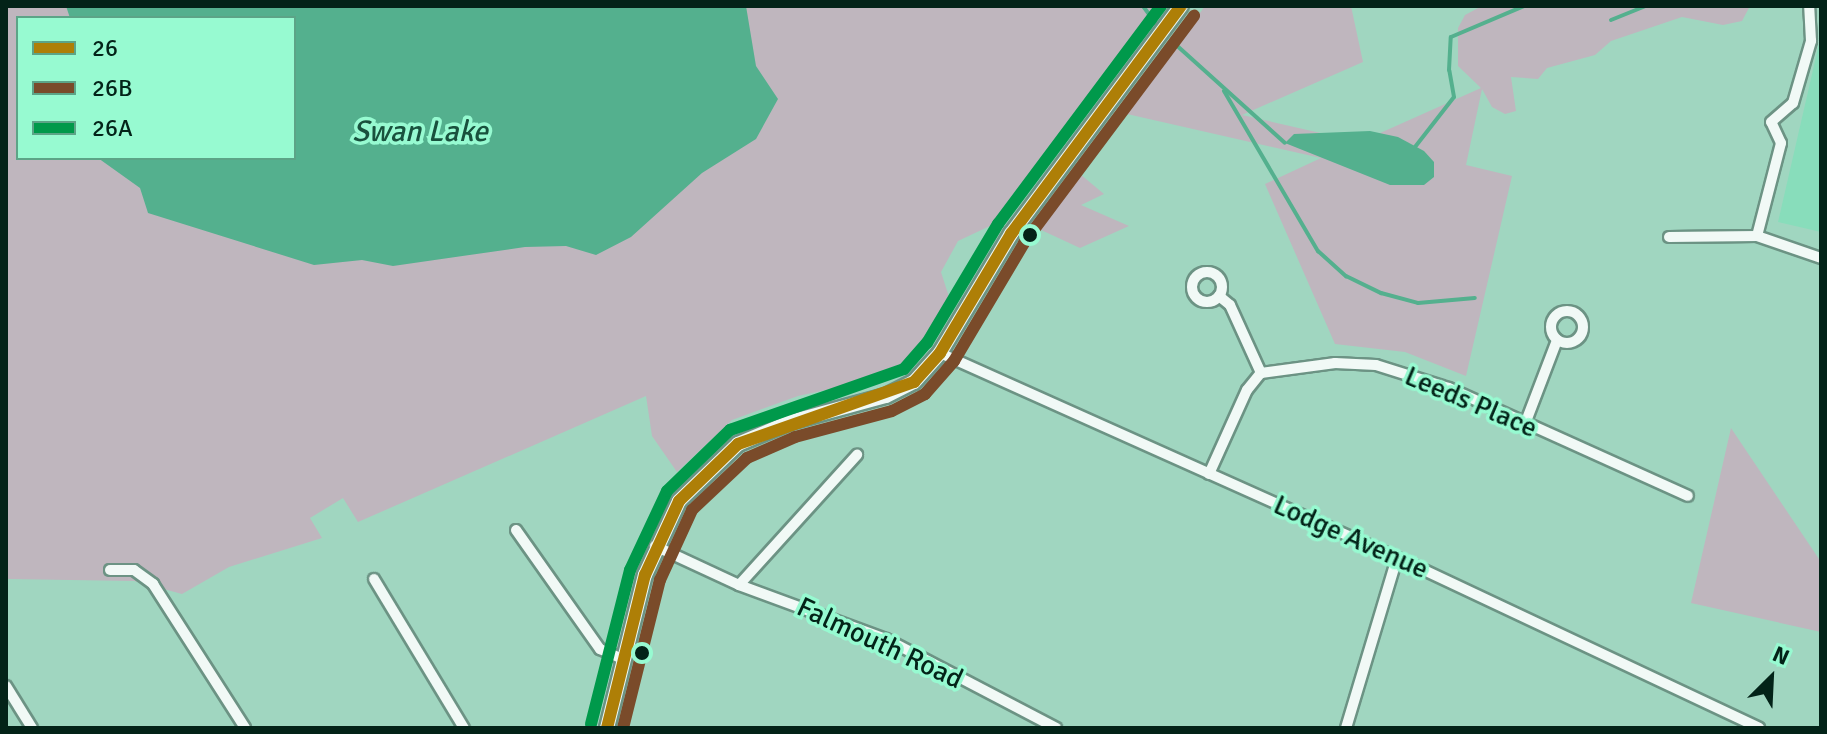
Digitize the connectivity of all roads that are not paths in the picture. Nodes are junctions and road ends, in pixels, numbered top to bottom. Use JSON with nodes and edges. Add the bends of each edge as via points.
{"nodes":[{"id":1,"x":1181,"y":6,"type":"edge"},
{"id":2,"x":1809,"y":6,"type":"edge"},
{"id":3,"x":1757,"y":236,"type":"junction"},
{"id":4,"x":1669,"y":237,"type":"dead end"},
{"id":5,"x":1821,"y":258,"type":"edge"},
{"id":6,"x":1219,"y":296,"type":"dead end"},
{"id":7,"x":1557,"y":340,"type":"dead end"},
{"id":8,"x":940,"y":353,"type":"junction"},
{"id":9,"x":1261,"y":373,"type":"junction"},
{"id":10,"x":1525,"y":424,"type":"junction"},
{"id":11,"x":857,"y":455,"type":"dead end"},
{"id":12,"x":1209,"y":474,"type":"junction"},
{"id":13,"x":1688,"y":496,"type":"dead end"},
{"id":14,"x":516,"y":530,"type":"dead end"},
{"id":15,"x":655,"y":546,"type":"junction"},
{"id":16,"x":1397,"y":558,"type":"junction"},
{"id":17,"x":110,"y":570,"type":"dead end"},
{"id":18,"x":374,"y":579,"type":"dead end"},
{"id":19,"x":739,"y":585,"type":"junction"},
{"id":20,"x":622,"y":659,"type":"junction"},
{"id":21,"x":6,"y":686,"type":"edge"},
{"id":22,"x":32,"y":728,"type":"edge"},
{"id":23,"x":245,"y":728,"type":"edge"},
{"id":24,"x":464,"y":728,"type":"edge"},
{"id":25,"x":607,"y":728,"type":"edge"},
{"id":26,"x":1056,"y":728,"type":"edge"},
{"id":27,"x":1346,"y":728,"type":"edge"},
{"id":28,"x":1759,"y":728,"type":"edge"}],
"edges":[{"from":1,"to":8,"type":"main road","via":[[1011,234]]},
{"from":2,"to":3,"type":"street","via":[[1811,41],[1793,103],[1771,122],[1781,143]]},
{"from":3,"to":4,"type":"street"},
{"from":3,"to":5,"type":"street"},
{"from":6,"to":9,"type":"street","via":[[1230,305]]},
{"from":7,"to":10,"type":"street"},
{"from":8,"to":12,"type":"street","name":"Lodge Avenue"},
{"from":8,"to":15,"type":"main road","via":[[914,382],[886,396],[790,422],[738,444],[679,501]]},
{"from":9,"to":10,"type":"street","name":"Leeds Place","via":[[1335,363],[1376,365],[1430,380]]},
{"from":9,"to":12,"type":"street","via":[[1247,390]]},
{"from":10,"to":13,"type":"street","name":"Leeds Place"},
{"from":11,"to":19,"type":"street"},
{"from":12,"to":16,"type":"street","name":"Lodge Avenue"},
{"from":14,"to":20,"type":"street","via":[[600,649]]},
{"from":15,"to":19,"type":"street","name":"Falmouth Road"},
{"from":15,"to":20,"type":"main road"},
{"from":16,"to":27,"type":"street"},
{"from":16,"to":28,"type":"street","name":"Lodge Avenue"},
{"from":17,"to":23,"type":"street","via":[[134,570],[153,584]]},
{"from":18,"to":24,"type":"street"},
{"from":19,"to":26,"type":"street","name":"Falmouth Road","via":[[886,639]]},
{"from":20,"to":25,"type":"main road"},
{"from":21,"to":22,"type":"street"}]}
